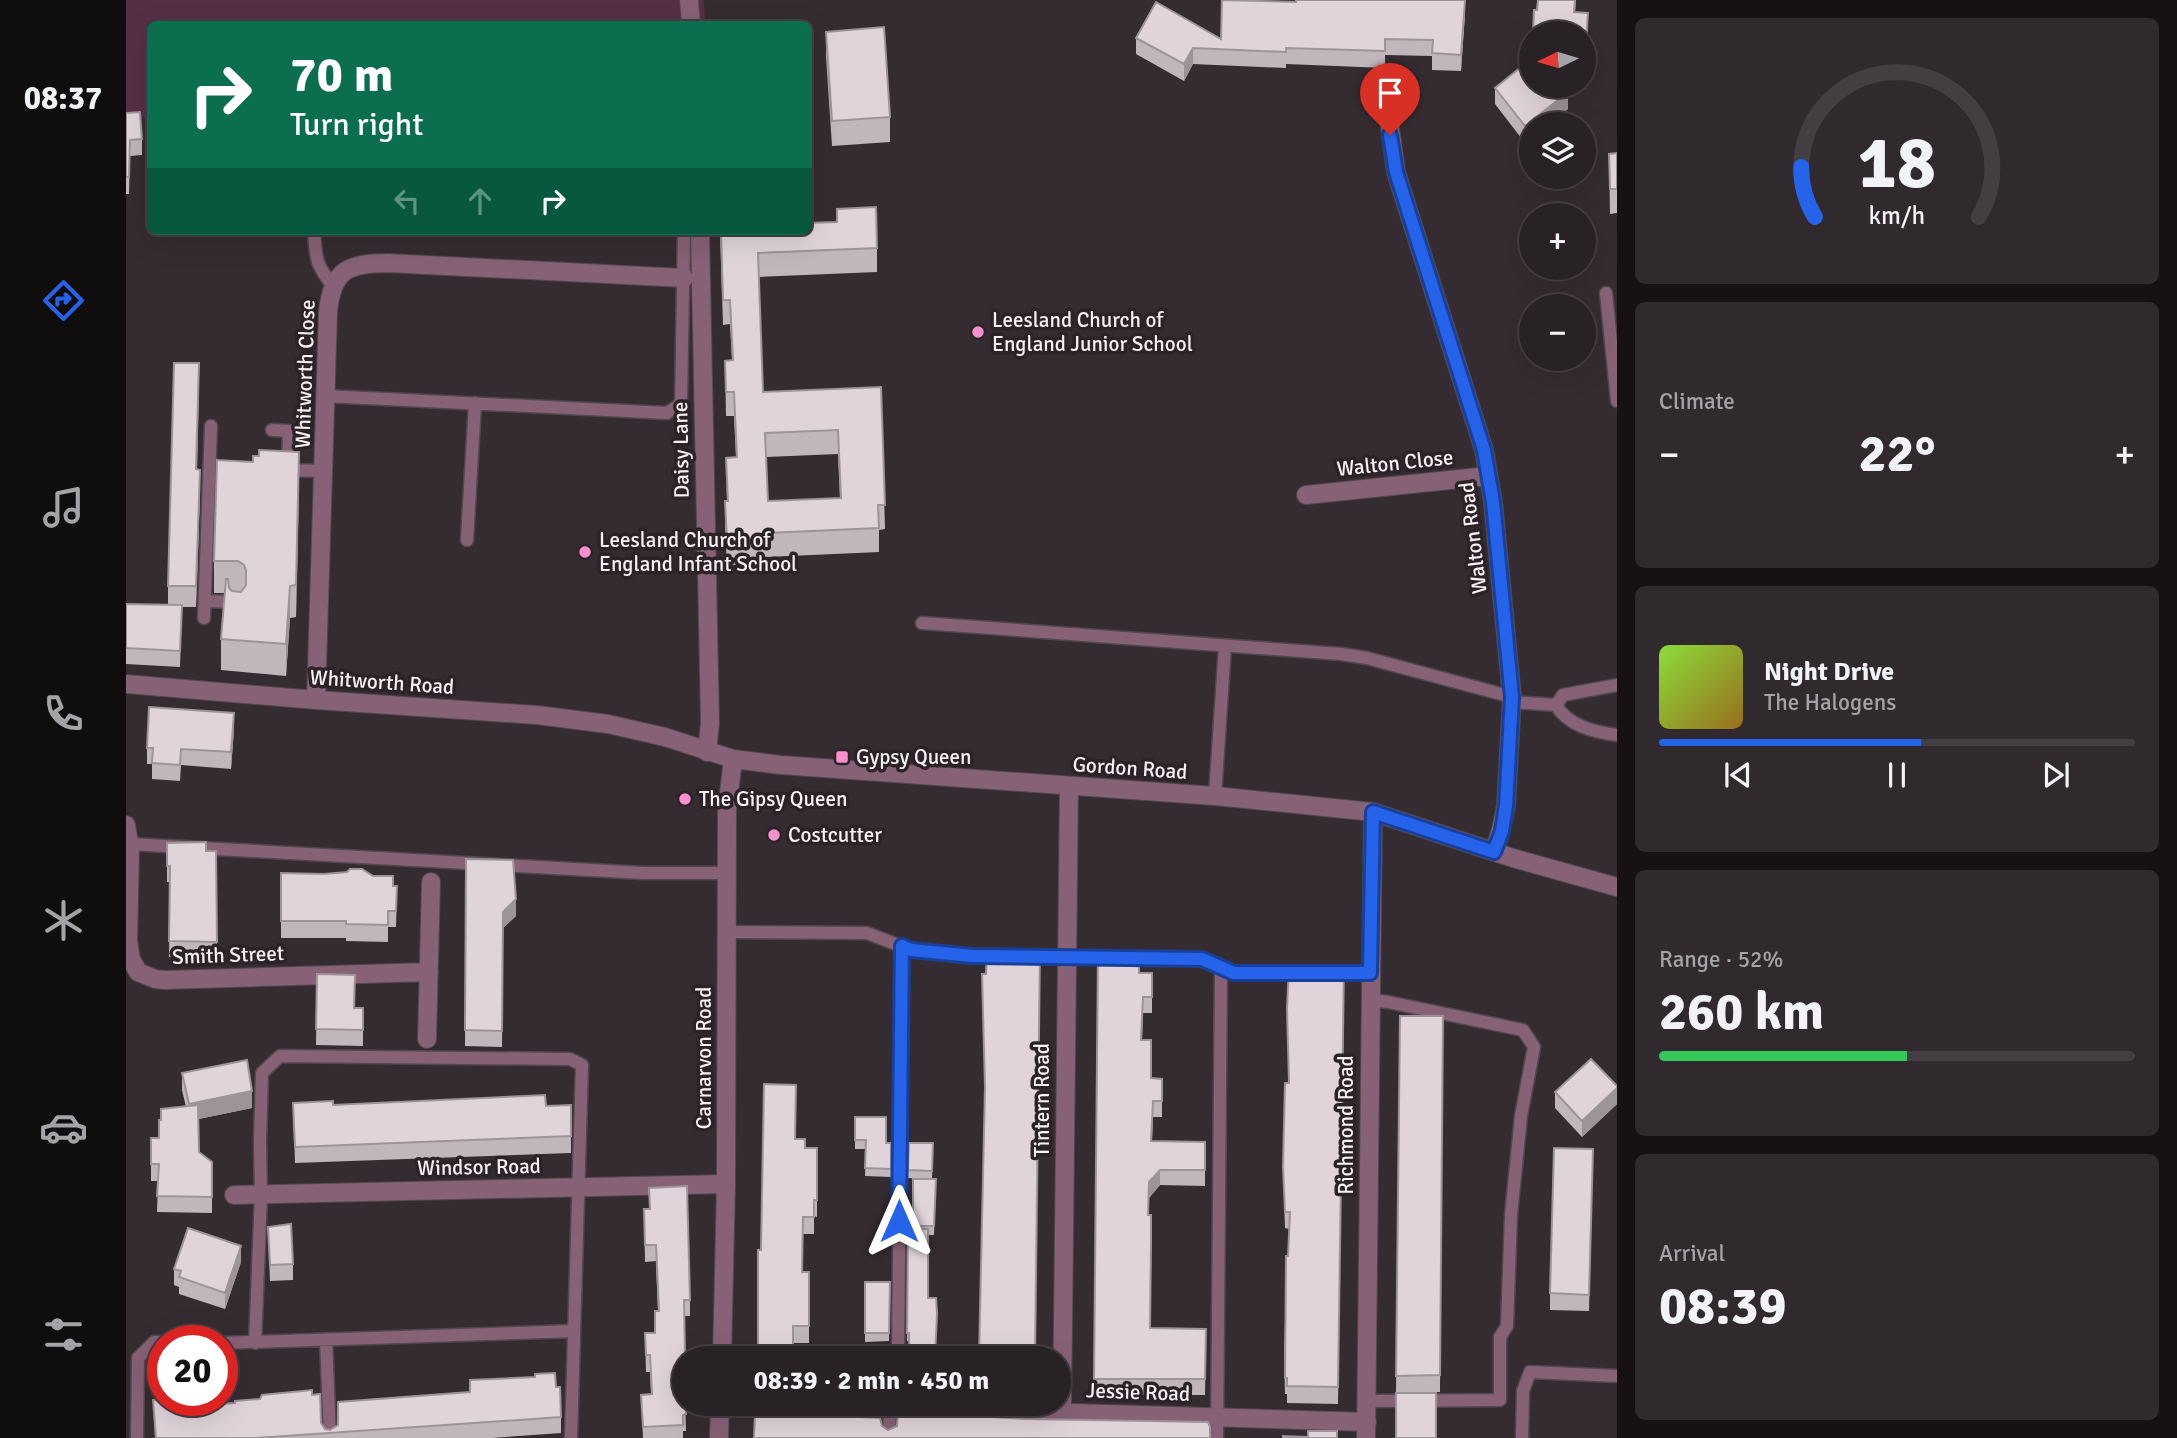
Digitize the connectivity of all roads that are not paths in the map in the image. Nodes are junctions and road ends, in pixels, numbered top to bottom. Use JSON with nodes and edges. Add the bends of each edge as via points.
{"nodes":[{"id":1,"x":689,"y":0,"type":"edge"},
{"id":2,"x":691,"y":21,"type":"edge"},
{"id":3,"x":1387,"y":106,"type":"dead end"},
{"id":4,"x":314,"y":235,"type":"edge"},
{"id":5,"x":684,"y":235,"type":"edge"},
{"id":6,"x":700,"y":235,"type":"edge"},
{"id":7,"x":684,"y":278,"type":"junction"},
{"id":8,"x":332,"y":285,"type":"junction"},
{"id":9,"x":1606,"y":293,"type":"dead end"},
{"id":10,"x":325,"y":396,"type":"junction"},
{"id":11,"x":1617,"y":401,"type":"edge"},
{"id":12,"x":475,"y":403,"type":"junction"},
{"id":13,"x":211,"y":426,"type":"dead end"},
{"id":14,"x":272,"y":430,"type":"dead end"},
{"id":15,"x":324,"y":471,"type":"junction"},
{"id":16,"x":1489,"y":476,"type":"junction"},
{"id":17,"x":1306,"y":495,"type":"dead end"},
{"id":18,"x":467,"y":540,"type":"dead end"},
{"id":19,"x":205,"y":601,"type":"junction"},
{"id":20,"x":237,"y":616,"type":"edge"},
{"id":21,"x":204,"y":618,"type":"dead end"},
{"id":22,"x":922,"y":623,"type":"dead end"},
{"id":23,"x":1225,"y":646,"type":"junction"},
{"id":24,"x":126,"y":684,"type":"edge"},
{"id":25,"x":1617,"y":685,"type":"edge"},
{"id":26,"x":1512,"y":699,"type":"junction"},
{"id":27,"x":316,"y":700,"type":"junction"},
{"id":28,"x":126,"y":702,"type":"edge"},
{"id":29,"x":1556,"y":705,"type":"junction"},
{"id":30,"x":634,"y":729,"type":"joint"},
{"id":31,"x":1617,"y":735,"type":"edge"},
{"id":32,"x":707,"y":752,"type":"junction"},
{"id":33,"x":733,"y":759,"type":"junction"},
{"id":34,"x":1069,"y":787,"type":"junction"},
{"id":35,"x":1215,"y":796,"type":"junction"},
{"id":36,"x":1373,"y":812,"type":"junction"},
{"id":37,"x":127,"y":832,"type":"edge"},
{"id":38,"x":1494,"y":852,"type":"junction"},
{"id":39,"x":727,"y":873,"type":"junction"},
{"id":40,"x":431,"y":882,"type":"dead end"},
{"id":41,"x":1617,"y":887,"type":"edge"},
{"id":42,"x":727,"y":932,"type":"junction"},
{"id":43,"x":902,"y":946,"type":"junction"},
{"id":44,"x":1066,"y":957,"type":"junction"},
{"id":45,"x":1221,"y":967,"type":"junction"},
{"id":46,"x":130,"y":969,"type":"edge"},
{"id":47,"x":429,"y":972,"type":"junction"},
{"id":48,"x":1370,"y":973,"type":"junction"},
{"id":49,"x":1370,"y":1000,"type":"junction"},
{"id":50,"x":427,"y":1039,"type":"dead end"},
{"id":51,"x":726,"y":1185,"type":"junction"},
{"id":52,"x":579,"y":1188,"type":"junction"},
{"id":53,"x":234,"y":1195,"type":"dead end"},
{"id":54,"x":261,"y":1195,"type":"junction"},
{"id":55,"x":573,"y":1331,"type":"junction"},
{"id":56,"x":326,"y":1340,"type":"junction"},
{"id":57,"x":238,"y":1343,"type":"edge"},
{"id":58,"x":255,"y":1343,"type":"junction"},
{"id":59,"x":722,"y":1346,"type":"edge"},
{"id":60,"x":898,"y":1346,"type":"edge"},
{"id":61,"x":1063,"y":1346,"type":"edge"},
{"id":62,"x":147,"y":1349,"type":"edge"},
{"id":63,"x":1617,"y":1376,"type":"edge"},
{"id":64,"x":1367,"y":1402,"type":"junction"},
{"id":65,"x":1071,"y":1413,"type":"edge"},
{"id":66,"x":720,"y":1416,"type":"edge"},
{"id":67,"x":893,"y":1416,"type":"edge"},
{"id":68,"x":1218,"y":1418,"type":"junction"},
{"id":69,"x":1366,"y":1430,"type":"edge"},
{"id":70,"x":137,"y":1438,"type":"edge"},
{"id":71,"x":330,"y":1438,"type":"edge"},
{"id":72,"x":571,"y":1438,"type":"edge"},
{"id":73,"x":719,"y":1438,"type":"edge"},
{"id":74,"x":889,"y":1438,"type":"edge"},
{"id":75,"x":1217,"y":1438,"type":"edge"},
{"id":76,"x":1522,"y":1438,"type":"edge"}],
"edges":[{"from":1,"to":2,"type":"street"},
{"from":3,"to":16,"type":"street","name":"Walton Road","via":[[1396,172]]},
{"from":4,"to":8,"type":"lane","via":[[319,268]]},
{"from":5,"to":7,"type":"lane"},
{"from":6,"to":32,"type":"street","name":"Daisy Lane"},
{"from":7,"to":8,"type":"street","name":"Whitworth Close","via":[[379,263],[349,268]]},
{"from":7,"to":12,"type":"lane","via":[[681,404],[667,413]]},
{"from":8,"to":10,"type":"street","name":"Whitworth Close"},
{"from":9,"to":11,"type":"lane"},
{"from":10,"to":12,"type":"lane"},
{"from":10,"to":15,"type":"street","name":"Whitworth Close"},
{"from":12,"to":18,"type":"lane"},
{"from":13,"to":19,"type":"lane","via":[[216,468]]},
{"from":14,"to":15,"type":"lane","via":[[289,431],[281,470]]},
{"from":15,"to":27,"type":"street","name":"Whitworth Close"},
{"from":16,"to":17,"type":"street","name":"Walton Close"},
{"from":16,"to":26,"type":"street","name":"Walton Road"},
{"from":19,"to":20,"type":"lane","via":[[237,603]]},
{"from":19,"to":21,"type":"lane"},
{"from":22,"to":23,"type":"lane"},
{"from":23,"to":26,"type":"lane","via":[[1367,658]]},
{"from":23,"to":35,"type":"lane"},
{"from":24,"to":27,"type":"street","name":"Whitworth Road"},
{"from":24,"to":28,"type":"street"},
{"from":25,"to":29,"type":"lane","via":[[1563,695]]},
{"from":26,"to":29,"type":"lane"},
{"from":26,"to":38,"type":"street","name":"Walton Road","via":[[1506,806]]},
{"from":27,"to":30,"type":"street","name":"Whitworth Road","via":[[537,715]]},
{"from":29,"to":31,"type":"lane","via":[[1563,717],[1577,724]]},
{"from":30,"to":32,"type":"street","name":"Gordon Road"},
{"from":32,"to":33,"type":"street","name":"Gordon Road"},
{"from":33,"to":34,"type":"street","name":"Gordon Road"},
{"from":33,"to":39,"type":"street","name":"Carnarvon Road"},
{"from":34,"to":35,"type":"street","name":"Gordon Road"},
{"from":34,"to":44,"type":"street","name":"Tintern Road"},
{"from":35,"to":36,"type":"street","name":"Gordon Road"},
{"from":36,"to":38,"type":"street","name":"Gordon Road"},
{"from":36,"to":48,"type":"street","name":"Richmond Road"},
{"from":37,"to":39,"type":"lane","via":[[631,872]]},
{"from":37,"to":46,"type":"street","name":"Smith Street"},
{"from":38,"to":41,"type":"street","name":"Gordon Road"},
{"from":39,"to":42,"type":"street","name":"Carnarvon Road"},
{"from":40,"to":47,"type":"street"},
{"from":42,"to":43,"type":"lane","via":[[867,933]]},
{"from":42,"to":51,"type":"street","name":"Carnarvon Road"},
{"from":43,"to":44,"type":"lane","via":[[972,956]]},
{"from":43,"to":60,"type":"lane"},
{"from":44,"to":45,"type":"lane","via":[[1202,959]]},
{"from":44,"to":61,"type":"street","name":"Tintern Road"},
{"from":45,"to":48,"type":"lane","via":[[1234,973]]},
{"from":45,"to":68,"type":"lane"},
{"from":46,"to":47,"type":"street","name":"Smith Street","via":[[165,980]]},
{"from":47,"to":50,"type":"street"},
{"from":48,"to":49,"type":"street","name":"Richmond Road"},
{"from":49,"to":64,"type":"street","name":"Richmond Road"},
{"from":49,"to":64,"type":"lane","via":[[1523,1030],[1534,1046],[1521,1116],[1507,1326],[1500,1337],[1500,1400]]},
{"from":51,"to":52,"type":"street","name":"Windsor Road"},
{"from":51,"to":59,"type":"street","name":"Carnarvon Road"},
{"from":52,"to":54,"type":"street","name":"Windsor Road"},
{"from":52,"to":54,"type":"lane","via":[[582,1065],[570,1059],[280,1056],[262,1073]]},
{"from":52,"to":55,"type":"lane"},
{"from":53,"to":54,"type":"street","name":"Windsor Road"},
{"from":54,"to":58,"type":"lane"},
{"from":55,"to":56,"type":"lane"},
{"from":55,"to":72,"type":"lane"},
{"from":56,"to":58,"type":"lane"},
{"from":56,"to":71,"type":"lane"},
{"from":57,"to":58,"type":"lane"},
{"from":62,"to":70,"type":"lane","via":[[138,1358]]},
{"from":63,"to":76,"type":"lane","via":[[1530,1372],[1523,1391]]},
{"from":64,"to":69,"type":"street","name":"Richmond Road"},
{"from":65,"to":68,"type":"street","name":"Jessie Road"},
{"from":66,"to":73,"type":"street"},
{"from":67,"to":74,"type":"lane"},
{"from":68,"to":69,"type":"street","name":"Jessie Road"},
{"from":68,"to":75,"type":"lane"}]}
